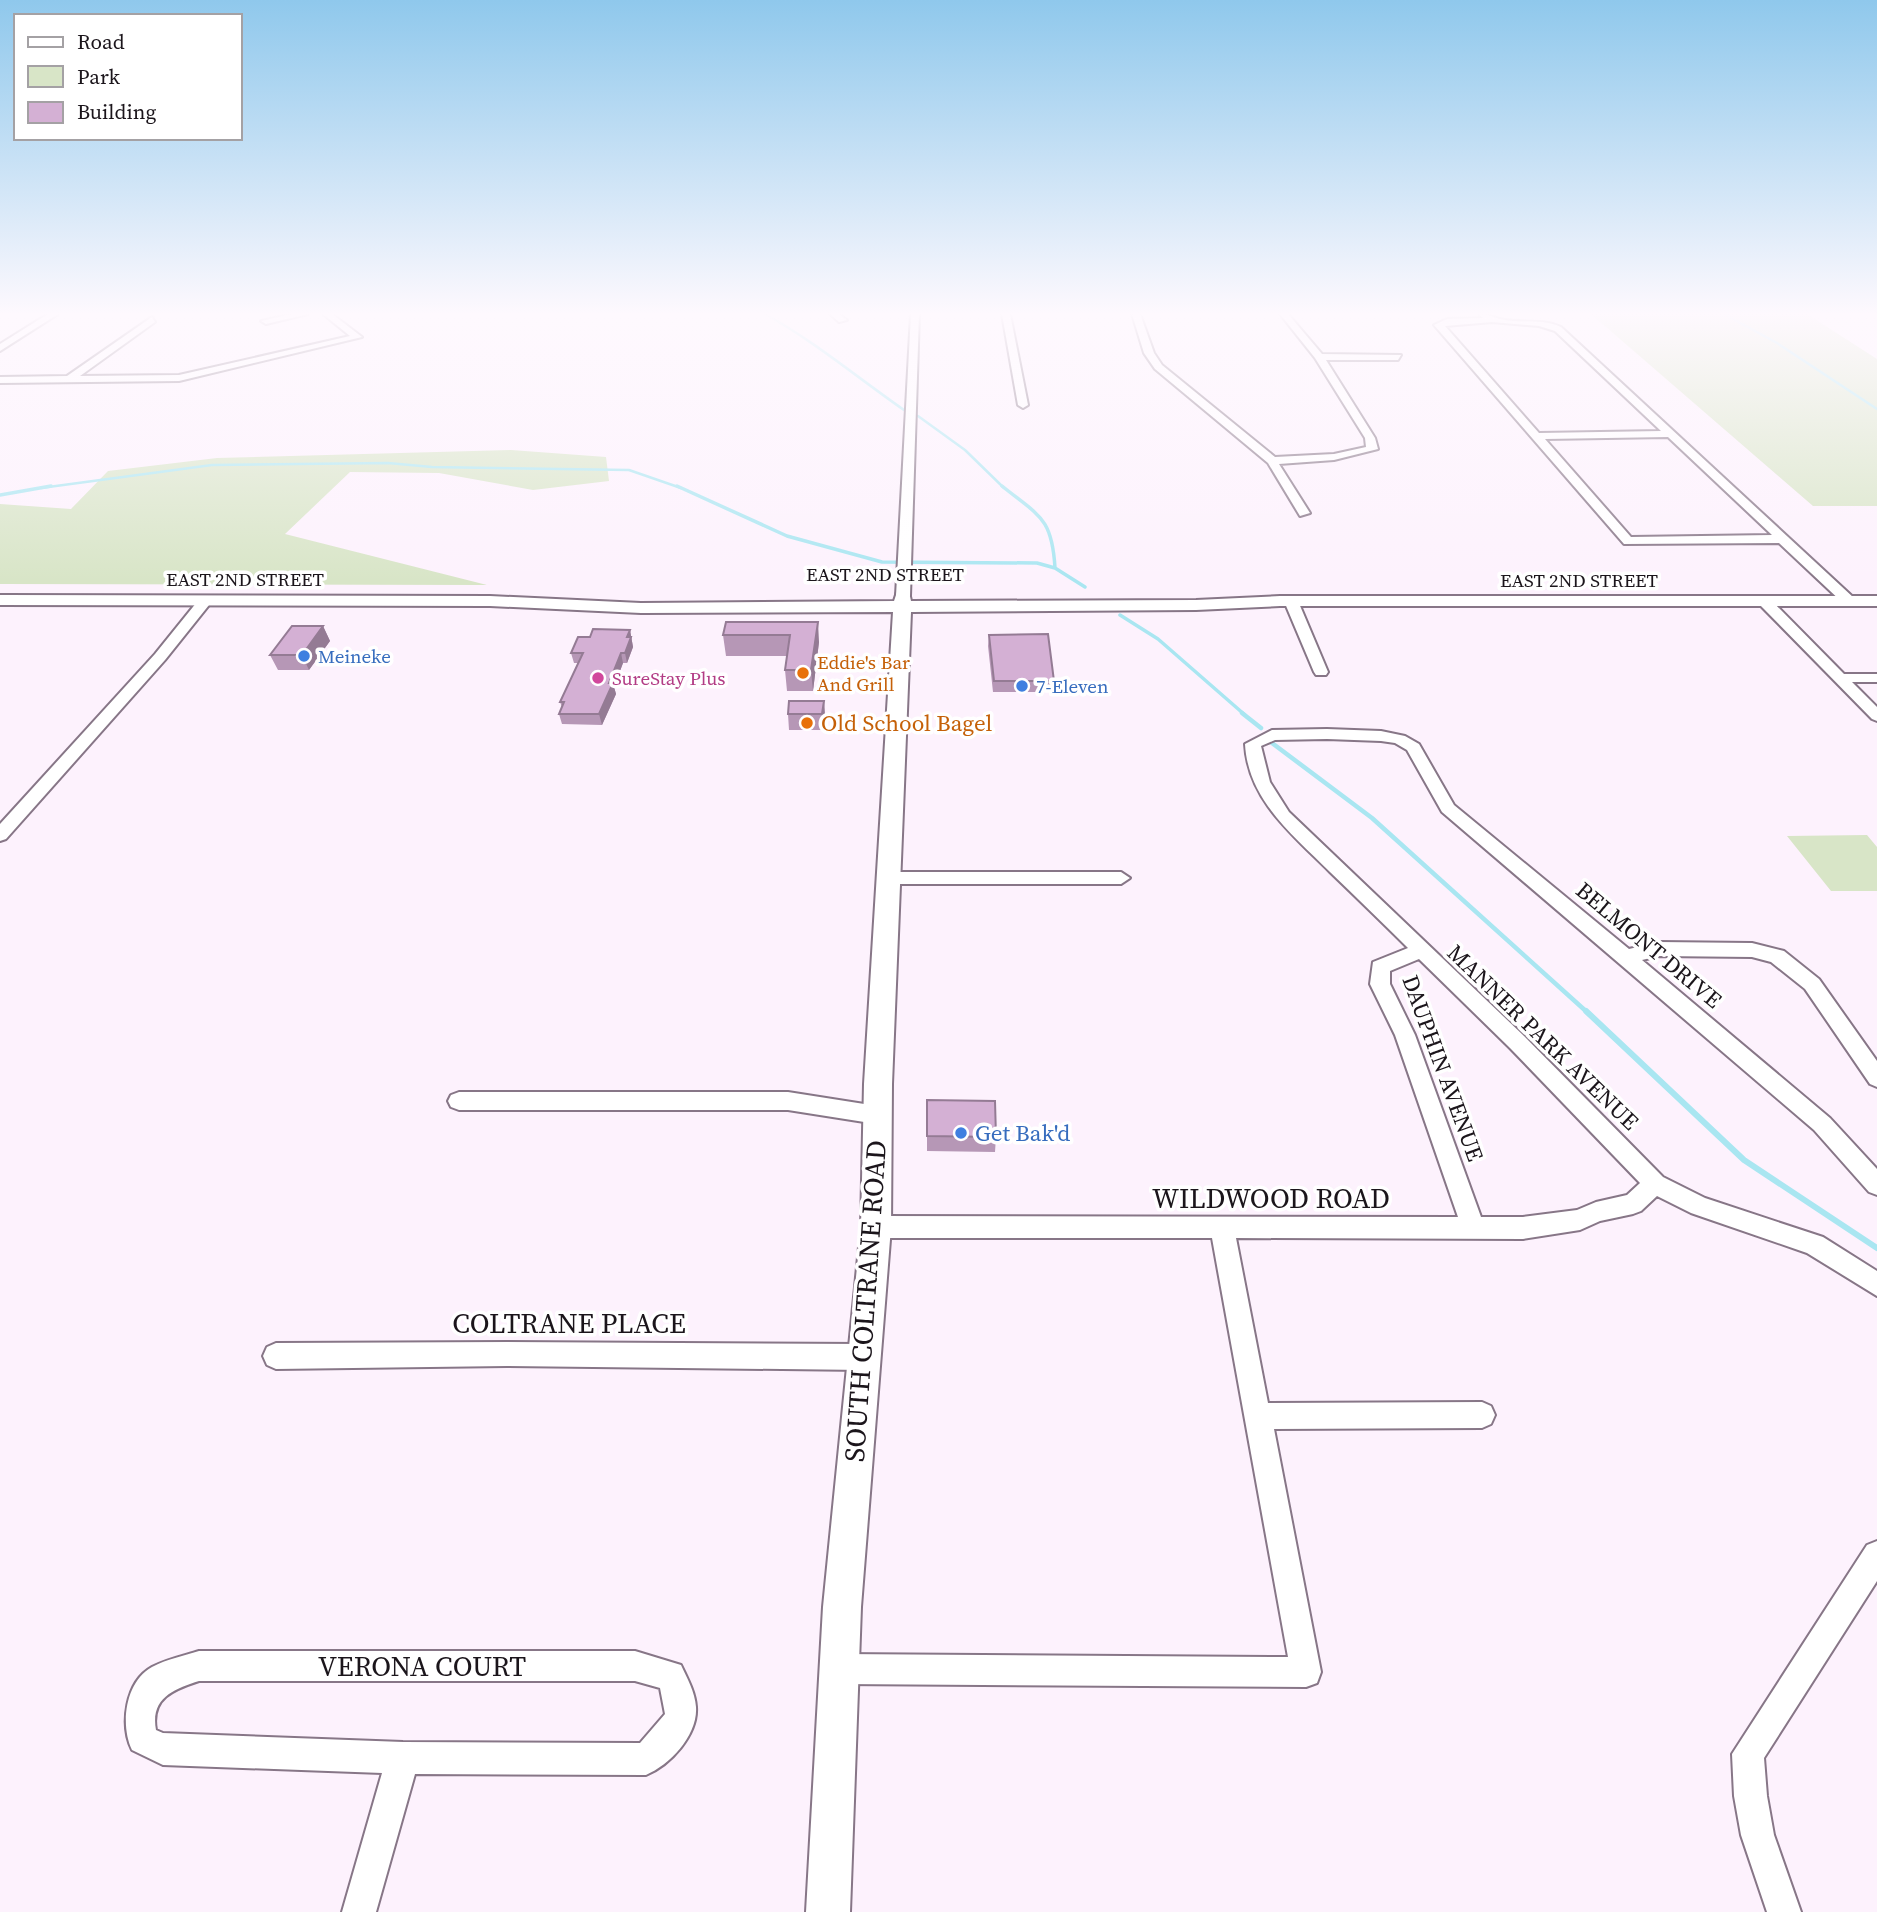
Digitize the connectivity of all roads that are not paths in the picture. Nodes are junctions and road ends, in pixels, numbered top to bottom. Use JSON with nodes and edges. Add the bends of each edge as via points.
{"nodes":[{"id":1,"x":911,"y":403,"type":"edge"},
{"id":2,"x":1202,"y":403,"type":"edge"},
{"id":3,"x":1348,"y":403,"type":"edge"},
{"id":4,"x":1508,"y":403,"type":"edge"},
{"id":5,"x":1636,"y":403,"type":"edge"},
{"id":6,"x":1668,"y":434,"type":"junction"},
{"id":7,"x":1537,"y":436,"type":"junction"},
{"id":8,"x":1272,"y":461,"type":"junction"},
{"id":9,"x":1304,"y":513,"type":"dead end"},
{"id":10,"x":1781,"y":539,"type":"junction"},
{"id":11,"x":715,"y":595,"type":"junction"},
{"id":12,"x":0,"y":600,"type":"edge"},
{"id":13,"x":206,"y":600,"type":"junction"},
{"id":14,"x":490,"y":601,"type":"junction"},
{"id":15,"x":903,"y":601,"type":"junction"},
{"id":16,"x":1286,"y":601,"type":"junction"},
{"id":17,"x":1764,"y":601,"type":"junction"},
{"id":18,"x":1849,"y":601,"type":"junction"},
{"id":19,"x":1877,"y":601,"type":"edge"},
{"id":20,"x":641,"y":608,"type":"junction"},
{"id":21,"x":1321,"y":672,"type":"dead end"},
{"id":22,"x":1840,"y":678,"type":"junction"},
{"id":23,"x":1877,"y":678,"type":"edge"},
{"id":24,"x":1877,"y":716,"type":"edge"},
{"id":25,"x":1399,"y":739,"type":"joint"},
{"id":26,"x":0,"y":835,"type":"edge"},
{"id":27,"x":889,"y":878,"type":"junction"},
{"id":28,"x":1121,"y":878,"type":"dead end"},
{"id":29,"x":1419,"y":951,"type":"junction"},
{"id":30,"x":1626,"y":957,"type":"junction"},
{"id":31,"x":1877,"y":1078,"type":"edge"},
{"id":32,"x":459,"y":1101,"type":"dead end"},
{"id":33,"x":877,"y":1115,"type":"junction"},
{"id":34,"x":1655,"y":1184,"type":"junction"},
{"id":35,"x":1877,"y":1185,"type":"edge"},
{"id":36,"x":876,"y":1227,"type":"junction"},
{"id":37,"x":1222,"y":1227,"type":"junction"},
{"id":38,"x":1473,"y":1228,"type":"junction"},
{"id":39,"x":1877,"y":1284,"type":"edge"},
{"id":40,"x":276,"y":1356,"type":"dead end"},
{"id":41,"x":863,"y":1357,"type":"junction"},
{"id":42,"x":1482,"y":1415,"type":"dead end"},
{"id":43,"x":1257,"y":1416,"type":"junction"},
{"id":44,"x":1877,"y":1555,"type":"edge"},
{"id":45,"x":839,"y":1669,"type":"junction"},
{"id":46,"x":403,"y":1758,"type":"junction"},
{"id":47,"x":359,"y":1912,"type":"edge"},
{"id":48,"x":828,"y":1912,"type":"edge"},
{"id":49,"x":1784,"y":1912,"type":"edge"}],
"edges":[{"from":1,"to":15,"type":"street"},
{"from":2,"to":8,"type":"street"},
{"from":3,"to":8,"type":"street","via":[[1372,449]]},
{"from":4,"to":7,"type":"street"},
{"from":5,"to":6,"type":"street"},
{"from":6,"to":7,"type":"street"},
{"from":6,"to":10,"type":"street"},
{"from":7,"to":10,"type":"street","via":[[1628,541]]},
{"from":8,"to":9,"type":"street"},
{"from":10,"to":18,"type":"street"},
{"from":11,"to":14,"type":"main road","name":"EAST 2ND STREET"},
{"from":11,"to":15,"type":"main road","name":"EAST 2ND STREET"},
{"from":11,"to":20,"type":"main road"},
{"from":12,"to":13,"type":"main road","name":"EAST 2ND STREET"},
{"from":13,"to":14,"type":"main road","name":"EAST 2ND STREET"},
{"from":13,"to":26,"type":"street"},
{"from":14,"to":20,"type":"main road","name":"EAST 2ND STREET"},
{"from":15,"to":16,"type":"main road","name":"EAST 2ND STREET","via":[[1196,605]]},
{"from":15,"to":20,"type":"main road","name":"EAST 2ND STREET"},
{"from":15,"to":27,"type":"main road","name":"SOUTH COLTRANE ROAD"},
{"from":16,"to":17,"type":"main road","name":"EAST 2ND STREET"},
{"from":16,"to":21,"type":"street"},
{"from":17,"to":18,"type":"main road","name":"EAST 2ND STREET"},
{"from":17,"to":22,"type":"street"},
{"from":18,"to":19,"type":"main road","name":"EAST 2ND STREET"},
{"from":22,"to":23,"type":"street"},
{"from":22,"to":24,"type":"street"},
{"from":25,"to":29,"type":"street","name":"MANNER PARK AVENUE","via":[[1289,734],[1259,738],[1253,744],[1253,755],[1272,803]]},
{"from":25,"to":30,"type":"street","name":"BELMONT DRIVE","via":[[1418,753],[1448,808]]},
{"from":27,"to":28,"type":"street"},
{"from":27,"to":33,"type":"main road","name":"SOUTH COLTRANE ROAD"},
{"from":29,"to":34,"type":"street","name":"MANNER PARK AVENUE","via":[[1517,1042]]},
{"from":29,"to":38,"type":"street","name":"DAUPHIN AVENUE","via":[[1380,967],[1380,984],[1405,1035]]},
{"from":30,"to":31,"type":"street","via":[[1659,949],[1752,950],[1777,956],[1812,984]]},
{"from":30,"to":35,"type":"street","name":"BELMONT DRIVE","via":[[1822,1124]]},
{"from":32,"to":33,"type":"street","via":[[788,1101]]},
{"from":33,"to":36,"type":"main road","name":"SOUTH COLTRANE ROAD"},
{"from":34,"to":38,"type":"street","name":"WILDWOOD ROAD","via":[[1633,1204],[1580,1220],[1550,1226]]},
{"from":34,"to":39,"type":"street","name":"MANNER PARK AVENUE","via":[[1699,1206],[1815,1245]]},
{"from":36,"to":37,"type":"street","name":"WILDWOOD ROAD"},
{"from":36,"to":41,"type":"main road","name":"SOUTH COLTRANE ROAD"},
{"from":37,"to":38,"type":"street","name":"WILDWOOD ROAD"},
{"from":37,"to":43,"type":"street"},
{"from":40,"to":41,"type":"street","name":"COLTRANE PLACE"},
{"from":41,"to":45,"type":"main road","name":"SOUTH COLTRANE ROAD"},
{"from":42,"to":43,"type":"street"},
{"from":43,"to":45,"type":"street","via":[[1306,1672]]},
{"from":44,"to":49,"type":"street","via":[[1748,1754],[1747,1793],[1765,1863]]},
{"from":45,"to":48,"type":"main road","name":"SOUTH COLTRANE ROAD"},
{"from":46,"to":46,"type":"street","name":"VERONA COURT","via":[[646,1759],[676,1733],[680,1694],[670,1676],[635,1666],[199,1666],[160,1679],[139,1728],[142,1738],[163,1749]]},
{"from":46,"to":47,"type":"street"}]}
